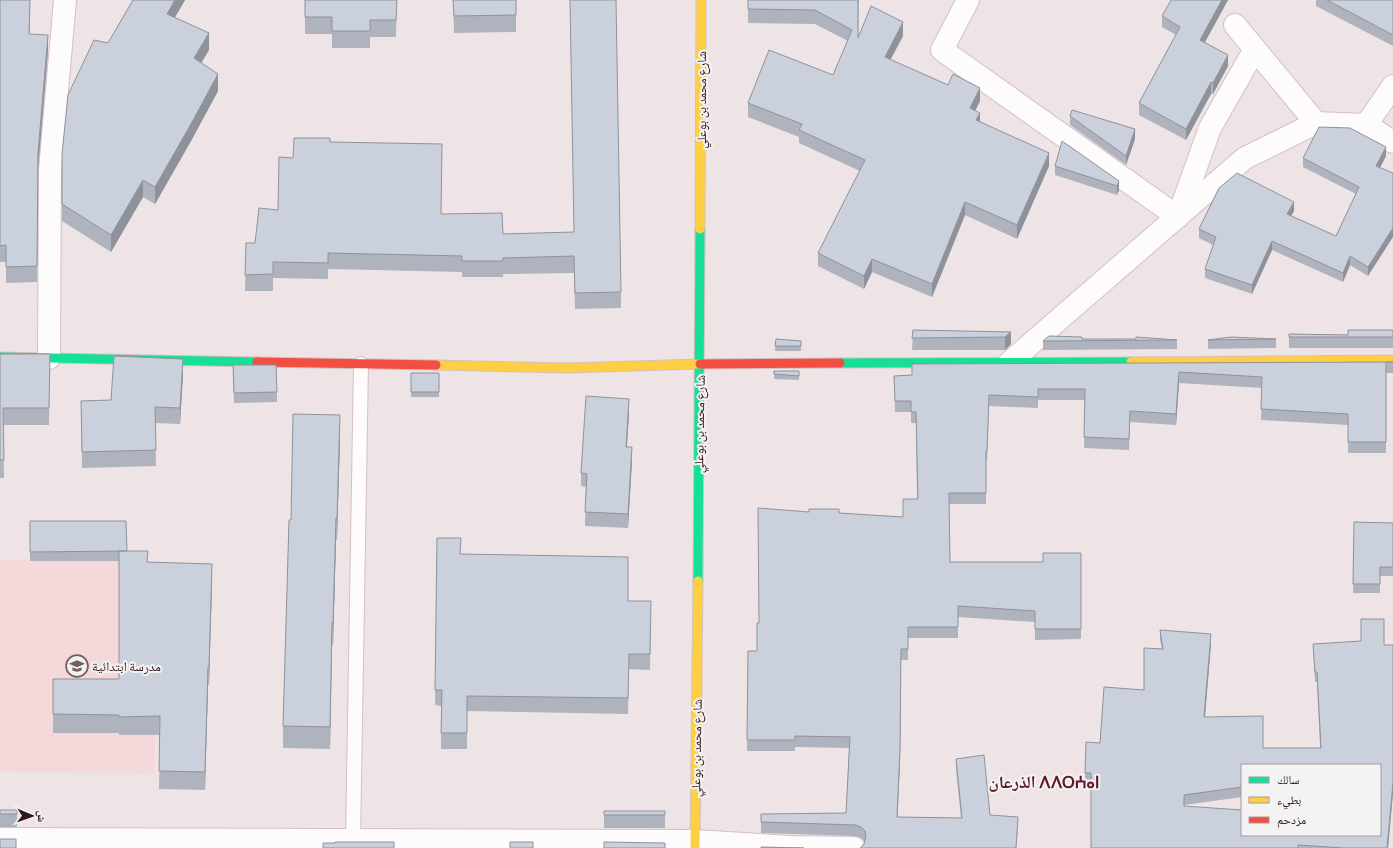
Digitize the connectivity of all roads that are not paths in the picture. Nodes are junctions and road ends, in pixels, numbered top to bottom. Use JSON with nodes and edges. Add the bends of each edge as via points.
{"nodes":[{"id":1,"x":65,"y":0,"type":"edge"},
{"id":2,"x":701,"y":0,"type":"edge"},
{"id":3,"x":968,"y":0,"type":"edge"},
{"id":4,"x":1235,"y":25,"type":"dead end"},
{"id":5,"x":1254,"y":49,"type":"junction"},
{"id":6,"x":1393,"y":86,"type":"edge"},
{"id":7,"x":1316,"y":123,"type":"junction"},
{"id":8,"x":1366,"y":124,"type":"junction"},
{"id":9,"x":1393,"y":142,"type":"edge"},
{"id":10,"x":1178,"y":217,"type":"junction"},
{"id":11,"x":0,"y":357,"type":"edge"},
{"id":12,"x":48,"y":358,"type":"junction"},
{"id":13,"x":1393,"y":360,"type":"edge"},
{"id":14,"x":1010,"y":362,"type":"junction"},
{"id":15,"x":361,"y":364,"type":"junction"},
{"id":16,"x":700,"y":364,"type":"junction"},
{"id":17,"x":0,"y":839,"type":"edge"},
{"id":18,"x":353,"y":840,"type":"junction"},
{"id":19,"x":23,"y":843,"type":"edge"},
{"id":20,"x":695,"y":845,"type":"edge"},
{"id":21,"x":854,"y":848,"type":"edge"}],
"edges":[{"from":1,"to":12,"type":"street","via":[[50,170]]},
{"from":2,"to":16,"type":"street","name":"شارع محمد بن بوعلي"},
{"from":3,"to":10,"type":"street","via":[[942,50]]},
{"from":4,"to":5,"type":"street"},
{"from":5,"to":7,"type":"street"},
{"from":5,"to":10,"type":"street","via":[[1210,128]]},
{"from":6,"to":8,"type":"street"},
{"from":7,"to":8,"type":"street"},
{"from":7,"to":10,"type":"street","via":[[1245,158]]},
{"from":8,"to":9,"type":"street"},
{"from":10,"to":14,"type":"street"},
{"from":11,"to":12,"type":"street"},
{"from":12,"to":15,"type":"street"},
{"from":13,"to":14,"type":"street"},
{"from":14,"to":16,"type":"street"},
{"from":15,"to":16,"type":"street","via":[[568,368]]},
{"from":15,"to":18,"type":"lane"},
{"from":16,"to":20,"type":"street","name":"شارع محمد بن بوعلي"},
{"from":17,"to":19,"type":"street"},
{"from":18,"to":19,"type":"street"},
{"from":18,"to":20,"type":"street"},
{"from":20,"to":21,"type":"street"}]}
